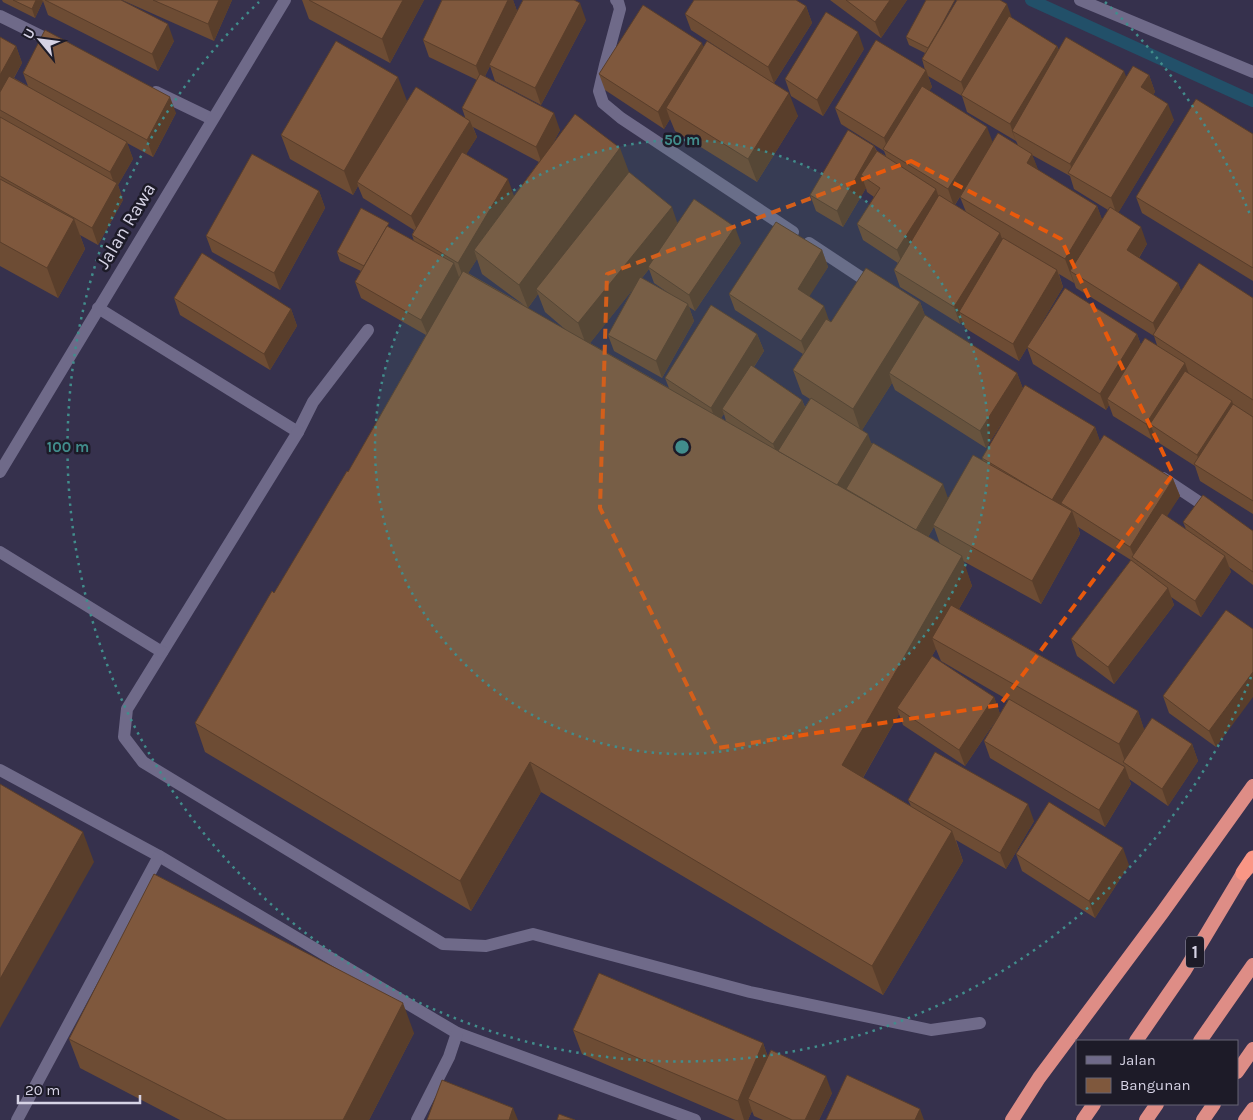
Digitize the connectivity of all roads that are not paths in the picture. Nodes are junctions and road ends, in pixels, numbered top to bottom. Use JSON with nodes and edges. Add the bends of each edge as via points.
{"nodes":[{"id":1,"x":285,"y":0,"type":"edge"},
{"id":2,"x":616,"y":0,"type":"edge"},
{"id":3,"x":1080,"y":0,"type":"edge"},
{"id":4,"x":0,"y":16,"type":"edge"},
{"id":5,"x":71,"y":50,"type":"edge"},
{"id":6,"x":1253,"y":72,"type":"edge"},
{"id":7,"x":142,"y":85,"type":"edge"},
{"id":8,"x":212,"y":119,"type":"junction"},
{"id":9,"x":887,"y":295,"type":"edge"},
{"id":10,"x":98,"y":308,"type":"junction"},
{"id":11,"x":368,"y":330,"type":"dead end"},
{"id":12,"x":298,"y":432,"type":"junction"},
{"id":13,"x":0,"y":472,"type":"edge"},
{"id":14,"x":1153,"y":472,"type":"edge"},
{"id":15,"x":1220,"y":516,"type":"edge"},
{"id":16,"x":0,"y":552,"type":"edge"},
{"id":17,"x":162,"y":652,"type":"junction"},
{"id":18,"x":0,"y":770,"type":"edge"},
{"id":19,"x":1253,"y":786,"type":"edge"},
{"id":20,"x":159,"y":856,"type":"junction"},
{"id":21,"x":1253,"y":858,"type":"edge"},
{"id":22,"x":1248,"y":867,"type":"edge"},
{"id":23,"x":1253,"y":965,"type":"edge"},
{"id":24,"x":980,"y":1022,"type":"dead end"},
{"id":25,"x":457,"y":1033,"type":"junction"},
{"id":26,"x":1137,"y":1040,"type":"edge"},
{"id":27,"x":1201,"y":1040,"type":"edge"},
{"id":28,"x":1253,"y":1049,"type":"edge"},
{"id":29,"x":1238,"y":1071,"type":"edge"},
{"id":30,"x":1093,"y":1105,"type":"edge"},
{"id":31,"x":1156,"y":1105,"type":"edge"},
{"id":32,"x":1213,"y":1105,"type":"edge"},
{"id":33,"x":1253,"y":1110,"type":"edge"},
{"id":34,"x":18,"y":1120,"type":"edge"},
{"id":35,"x":417,"y":1120,"type":"edge"},
{"id":36,"x":695,"y":1120,"type":"edge"},
{"id":37,"x":1012,"y":1120,"type":"edge"},
{"id":38,"x":1083,"y":1120,"type":"edge"},
{"id":39,"x":1146,"y":1120,"type":"edge"},
{"id":40,"x":1203,"y":1120,"type":"edge"},
{"id":41,"x":1245,"y":1120,"type":"edge"}],
"edges":[{"from":1,"to":8,"type":"street","name":"Jalan Rawa"},
{"from":2,"to":9,"type":"street","via":[[620,9],[599,91],[603,103]]},
{"from":3,"to":6,"type":"street"},
{"from":4,"to":5,"type":"street"},
{"from":7,"to":8,"type":"street"},
{"from":8,"to":10,"type":"street","name":"Jalan Rawa"},
{"from":10,"to":12,"type":"street"},
{"from":10,"to":13,"type":"street","name":"Jalan Rawa"},
{"from":11,"to":12,"type":"street","via":[[313,402]]},
{"from":12,"to":17,"type":"street"},
{"from":14,"to":15,"type":"street"},
{"from":16,"to":17,"type":"street"},
{"from":17,"to":24,"type":"street","via":[[127,709],[124,738],[143,762],[443,944],[486,946],[533,934],[750,992],[930,1030]]},
{"from":18,"to":20,"type":"street"},
{"from":19,"to":37,"type":"highway","via":[[1039,1078]]},
{"from":20,"to":25,"type":"street"},
{"from":20,"to":34,"type":"street"},
{"from":21,"to":22,"type":"highway"},
{"from":22,"to":26,"type":"highway","number":"1","via":[[1185,970]]},
{"from":23,"to":27,"type":"highway"},
{"from":25,"to":35,"type":"street","via":[[449,1057]]},
{"from":25,"to":36,"type":"street"},
{"from":28,"to":29,"type":"highway"},
{"from":30,"to":38,"type":"highway"},
{"from":31,"to":39,"type":"highway"},
{"from":32,"to":40,"type":"highway"},
{"from":33,"to":41,"type":"highway"}]}
